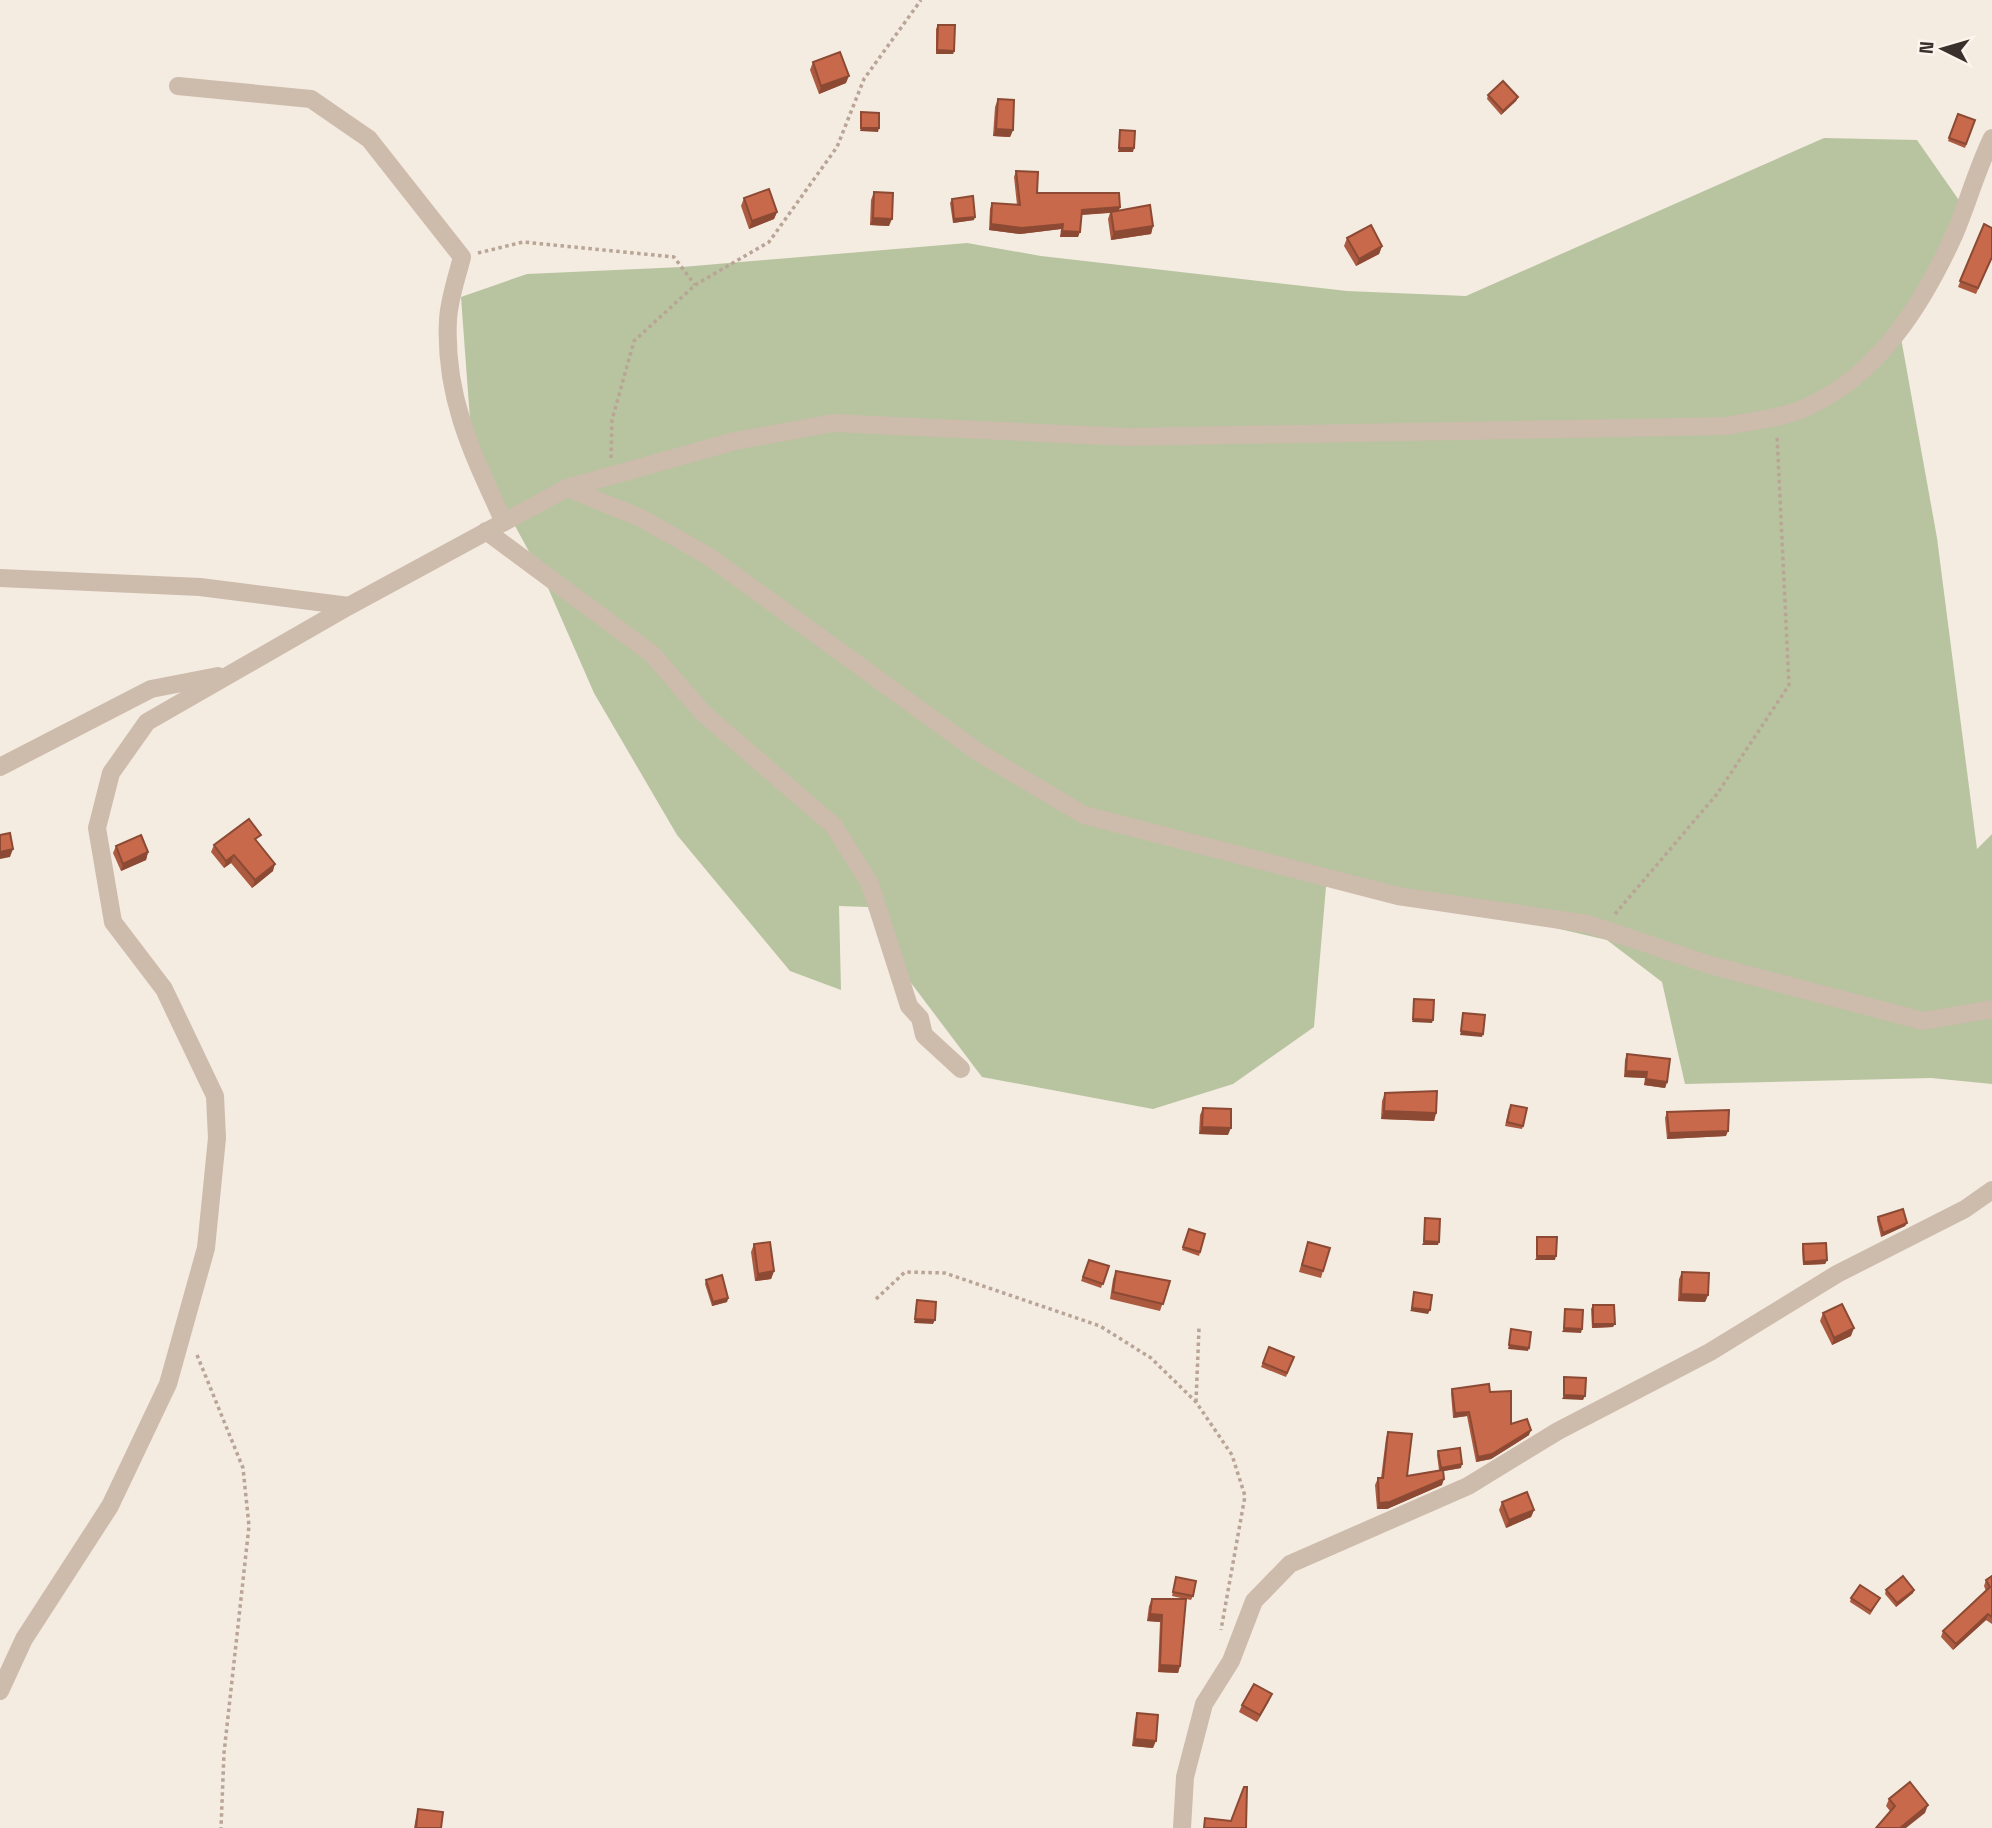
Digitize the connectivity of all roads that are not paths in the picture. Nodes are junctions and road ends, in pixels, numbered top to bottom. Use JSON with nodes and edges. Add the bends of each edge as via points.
{"nodes":[{"id":1,"x":178,"y":86,"type":"dead end"},
{"id":2,"x":1992,"y":138,"type":"edge"},
{"id":3,"x":567,"y":488,"type":"junction"},
{"id":4,"x":504,"y":522,"type":"junction"},
{"id":5,"x":486,"y":531,"type":"junction"},
{"id":6,"x":0,"y":578,"type":"edge"},
{"id":7,"x":349,"y":606,"type":"junction"},
{"id":8,"x":233,"y":673,"type":"junction"},
{"id":9,"x":0,"y":767,"type":"edge"},
{"id":10,"x":1992,"y":1009,"type":"edge"},
{"id":11,"x":961,"y":1069,"type":"dead end"},
{"id":12,"x":1992,"y":1190,"type":"edge"},
{"id":13,"x":0,"y":1691,"type":"edge"},
{"id":14,"x":1182,"y":1828,"type":"edge"}],
"edges":[{"from":1,"to":4,"type":"street","via":[[311,99],[369,139],[462,257],[448,317],[447,361],[463,433]]},
{"from":2,"to":3,"type":"street","via":[[1955,232],[1886,350],[1846,387],[1803,409],[1727,426],[1128,437],[833,423],[735,441]]},
{"from":3,"to":4,"type":"street"},
{"from":3,"to":10,"type":"street","via":[[641,518],[708,556],[978,752],[1084,815],[1398,896],[1601,929],[1710,965],[1923,1021]]},
{"from":4,"to":5,"type":"street"},
{"from":5,"to":7,"type":"street"},
{"from":5,"to":11,"type":"street","via":[[652,654],[703,713],[834,826],[870,884],[909,1006],[920,1018],[924,1035]]},
{"from":6,"to":7,"type":"street","via":[[200,586]]},
{"from":7,"to":8,"type":"street"},
{"from":8,"to":9,"type":"street","via":[[151,689]]},
{"from":8,"to":13,"type":"street","via":[[147,722],[111,773],[97,828],[114,922],[164,989],[215,1096],[217,1138],[206,1248],[168,1384],[110,1506],[24,1639]]},
{"from":12,"to":14,"type":"street","via":[[1965,1209],[1838,1274],[1710,1352],[1558,1431],[1468,1486],[1290,1564],[1254,1601],[1231,1661],[1204,1704],[1185,1777]]}]}
